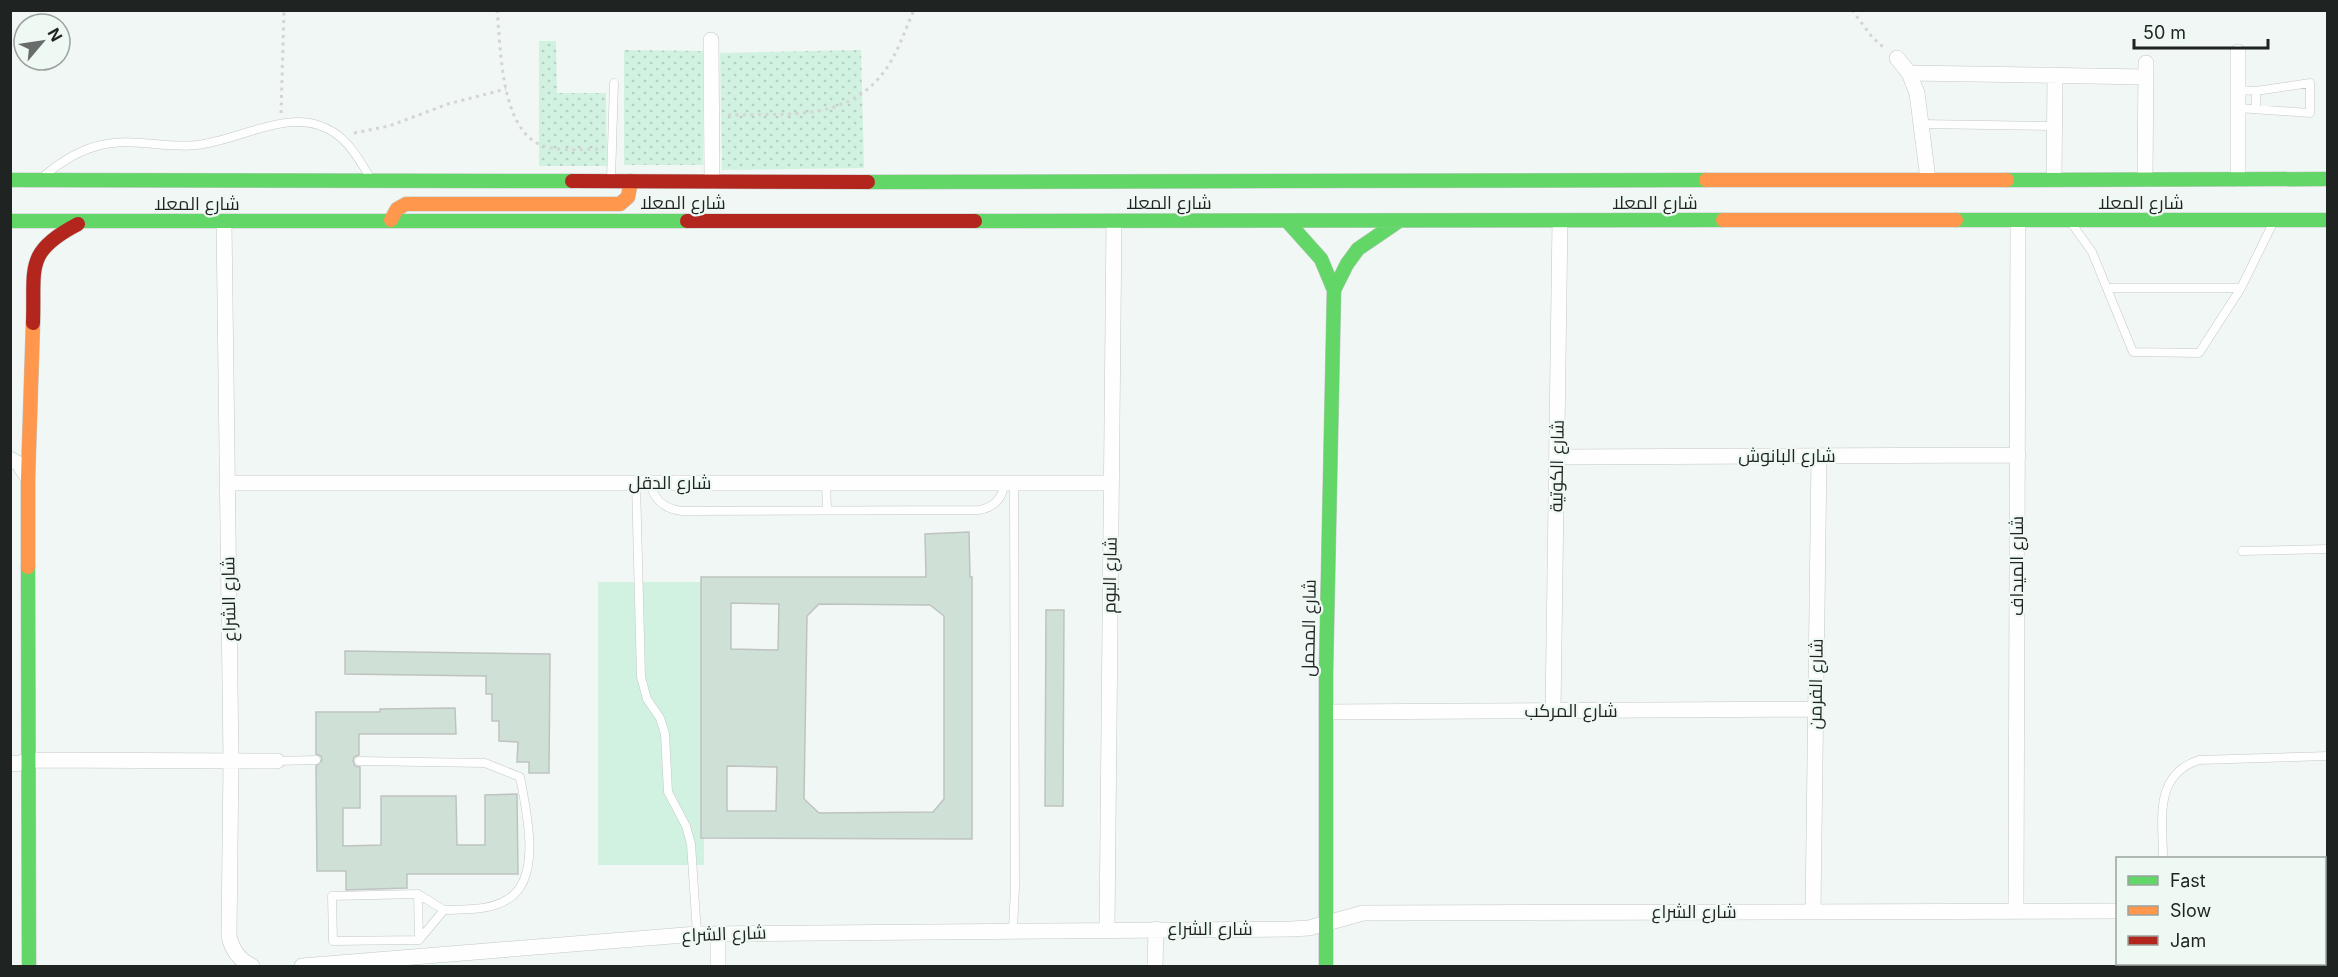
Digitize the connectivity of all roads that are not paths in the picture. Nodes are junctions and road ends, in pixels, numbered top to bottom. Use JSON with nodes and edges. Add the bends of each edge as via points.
{"nodes":[{"id":1,"x":711,"y":40,"type":"dead end"},
{"id":2,"x":2238,"y":52,"type":"dead end"},
{"id":3,"x":1897,"y":58,"type":"road end"},
{"id":4,"x":1909,"y":73,"type":"junction"},
{"id":5,"x":2055,"y":75,"type":"junction"},
{"id":6,"x":614,"y":83,"type":"dead end"},
{"id":7,"x":2238,"y":90,"type":"junction"},
{"id":8,"x":2256,"y":91,"type":"junction"},
{"id":9,"x":2238,"y":108,"type":"junction"},
{"id":10,"x":2256,"y":108,"type":"junction"},
{"id":11,"x":1921,"y":124,"type":"junction"},
{"id":12,"x":2055,"y":126,"type":"junction"},
{"id":13,"x":2054,"y":179,"type":"junction"},
{"id":14,"x":2145,"y":179,"type":"junction"},
{"id":15,"x":2238,"y":179,"type":"junction"},
{"id":16,"x":2328,"y":179,"type":"edge"},
{"id":17,"x":10,"y":180,"type":"edge"},
{"id":18,"x":38,"y":180,"type":"junction"},
{"id":19,"x":371,"y":180,"type":"junction"},
{"id":20,"x":611,"y":180,"type":"junction"},
{"id":21,"x":631,"y":180,"type":"junction"},
{"id":22,"x":1928,"y":180,"type":"junction"},
{"id":23,"x":712,"y":181,"type":"junction"},
{"id":24,"x":391,"y":220,"type":"junction"},
{"id":25,"x":2018,"y":220,"type":"junction"},
{"id":26,"x":2275,"y":220,"type":"junction"},
{"id":27,"x":2328,"y":220,"type":"edge"},
{"id":28,"x":10,"y":221,"type":"edge"},
{"id":29,"x":1114,"y":221,"type":"junction"},
{"id":30,"x":1287,"y":221,"type":"junction"},
{"id":31,"x":1399,"y":221,"type":"junction"},
{"id":32,"x":1560,"y":221,"type":"junction"},
{"id":33,"x":2070,"y":221,"type":"junction"},
{"id":34,"x":82,"y":222,"type":"junction"},
{"id":35,"x":224,"y":222,"type":"junction"},
{"id":36,"x":2108,"y":288,"type":"junction"},
{"id":37,"x":2241,"y":288,"type":"junction"},
{"id":38,"x":1334,"y":290,"type":"junction"},
{"id":39,"x":2018,"y":455,"type":"junction"},
{"id":40,"x":1819,"y":456,"type":"junction"},
{"id":41,"x":1557,"y":457,"type":"junction"},
{"id":42,"x":10,"y":459,"type":"edge"},
{"id":43,"x":28,"y":478,"type":"junction"},
{"id":44,"x":228,"y":483,"type":"junction"},
{"id":45,"x":643,"y":483,"type":"junction"},
{"id":46,"x":826,"y":483,"type":"junction"},
{"id":47,"x":1009,"y":483,"type":"junction"},
{"id":48,"x":1111,"y":483,"type":"junction"},
{"id":49,"x":827,"y":510,"type":"junction"},
{"id":50,"x":2328,"y":549,"type":"edge"},
{"id":51,"x":2242,"y":551,"type":"dead end"},
{"id":52,"x":1816,"y":710,"type":"junction"},
{"id":53,"x":1553,"y":711,"type":"junction"},
{"id":54,"x":1326,"y":712,"type":"junction"},
{"id":55,"x":2328,"y":756,"type":"edge"},
{"id":56,"x":28,"y":760,"type":"junction"},
{"id":57,"x":231,"y":760,"type":"junction"},
{"id":58,"x":316,"y":760,"type":"dead end"},
{"id":59,"x":277,"y":761,"type":"joint"},
{"id":60,"x":360,"y":761,"type":"dead end"},
{"id":61,"x":10,"y":762,"type":"edge"},
{"id":62,"x":2163,"y":857,"type":"edge"},
{"id":63,"x":418,"y":894,"type":"junction"},
{"id":64,"x":444,"y":910,"type":"junction"},
{"id":65,"x":2116,"y":911,"type":"edge"},
{"id":66,"x":1814,"y":912,"type":"junction"},
{"id":67,"x":2016,"y":912,"type":"junction"},
{"id":68,"x":1327,"y":923,"type":"junction"},
{"id":69,"x":1107,"y":929,"type":"junction"},
{"id":70,"x":1156,"y":929,"type":"junction"},
{"id":71,"x":1013,"y":930,"type":"junction"},
{"id":72,"x":697,"y":934,"type":"junction"},
{"id":73,"x":718,"y":934,"type":"junction"},
{"id":74,"x":419,"y":940,"type":"junction"},
{"id":75,"x":29,"y":966,"type":"edge"},
{"id":76,"x":252,"y":966,"type":"edge"},
{"id":77,"x":302,"y":966,"type":"edge"},
{"id":78,"x":718,"y":966,"type":"edge"},
{"id":79,"x":1155,"y":966,"type":"edge"},
{"id":80,"x":1326,"y":966,"type":"edge"}],
"edges":[{"from":1,"to":23,"type":"street"},
{"from":2,"to":7,"type":"street"},
{"from":3,"to":4,"type":"street"},
{"from":4,"to":5,"type":"street"},
{"from":4,"to":11,"type":"street","via":[[1917,93]]},
{"from":5,"to":12,"type":"street"},
{"from":5,"to":14,"type":"street","via":[[2146,70]]},
{"from":6,"to":20,"type":"lane"},
{"from":7,"to":8,"type":"lane"},
{"from":7,"to":9,"type":"street"},
{"from":8,"to":10,"type":"lane"},
{"from":8,"to":10,"type":"lane","via":[[2310,83],[2310,113]]},
{"from":9,"to":10,"type":"lane"},
{"from":9,"to":15,"type":"street"},
{"from":11,"to":12,"type":"lane"},
{"from":11,"to":22,"type":"street"},
{"from":12,"to":13,"type":"street"},
{"from":13,"to":14,"type":"street","name":"شارع المعلا"},
{"from":13,"to":22,"type":"street","name":"شارع المعلا"},
{"from":14,"to":15,"type":"street","name":"شارع المعلا"},
{"from":15,"to":16,"type":"street","name":"شارع المعلا"},
{"from":17,"to":18,"type":"street","name":"شارع المعلا"},
{"from":18,"to":19,"type":"street","name":"شارع المعلا"},
{"from":18,"to":19,"type":"lane","via":[[73,155],[104,144],[196,145],[304,122],[338,134],[355,152]]},
{"from":19,"to":20,"type":"street","name":"شارع المعلا"},
{"from":20,"to":21,"type":"street","name":"شارع المعلا"},
{"from":21,"to":23,"type":"street","name":"شارع المعلا"},
{"from":21,"to":24,"type":"street","via":[[628,197],[620,204],[411,203],[397,209]]},
{"from":22,"to":23,"type":"street","name":"شارع المعلا"},
{"from":24,"to":29,"type":"street","name":"شارع المعلا"},
{"from":24,"to":35,"type":"street","name":"شارع المعلا"},
{"from":25,"to":32,"type":"street","name":"شارع المعلا"},
{"from":25,"to":33,"type":"street","name":"شارع المعلا"},
{"from":25,"to":39,"type":"street","name":"شارع الميداف"},
{"from":26,"to":27,"type":"street","name":"شارع المعلا"},
{"from":26,"to":33,"type":"street","name":"شارع المعلا"},
{"from":26,"to":37,"type":"lane"},
{"from":28,"to":34,"type":"street","name":"شارع المعلا"},
{"from":29,"to":30,"type":"street","name":"شارع المعلا"},
{"from":29,"to":48,"type":"street","name":"شارع البوم"},
{"from":30,"to":31,"type":"street","name":"شارع المعلا"},
{"from":30,"to":38,"type":"street","name":"شارع المحمل","via":[[1315,249],[1327,267]]},
{"from":31,"to":32,"type":"street","name":"شارع المعلا"},
{"from":31,"to":38,"type":"street","name":"شارع المحمل","via":[[1358,249]]},
{"from":32,"to":41,"type":"street","name":"شارع الكوتية"},
{"from":33,"to":36,"type":"lane","via":[[2092,252]]},
{"from":34,"to":35,"type":"street","name":"شارع المعلا"},
{"from":34,"to":43,"type":"street","via":[[47,241],[36,261]]},
{"from":35,"to":44,"type":"street","name":"شارع الشراع"},
{"from":36,"to":37,"type":"lane"},
{"from":36,"to":37,"type":"lane","via":[[2133,352],[2199,353]]},
{"from":38,"to":54,"type":"street","name":"شارع المحمل"},
{"from":39,"to":40,"type":"street","name":"شارع البانوش"},
{"from":39,"to":67,"type":"street","name":"شارع الميداف"},
{"from":40,"to":41,"type":"street","name":"شارع البانوش"},
{"from":40,"to":52,"type":"street","name":"شارع الفرمن"},
{"from":41,"to":53,"type":"street","name":"شارع الكوتية"},
{"from":42,"to":43,"type":"street","via":[[19,464]]},
{"from":43,"to":56,"type":"street"},
{"from":44,"to":45,"type":"street","name":"شارع الدقل"},
{"from":44,"to":57,"type":"street","name":"شارع الشراع"},
{"from":45,"to":46,"type":"street","name":"شارع الدقل"},
{"from":45,"to":49,"type":"lane","via":[[660,503],[674,510]]},
{"from":45,"to":72,"type":"lane","via":[[641,678],[665,734],[668,792],[691,844]]},
{"from":46,"to":47,"type":"street","name":"شارع الدقل"},
{"from":46,"to":49,"type":"lane"},
{"from":47,"to":48,"type":"street","name":"شارع الدقل"},
{"from":47,"to":49,"type":"lane","via":[[994,505],[980,510]]},
{"from":47,"to":71,"type":"lane"},
{"from":48,"to":69,"type":"street","name":"شارع البوم"},
{"from":50,"to":51,"type":"lane"},
{"from":52,"to":53,"type":"street","name":"شارع المركب"},
{"from":52,"to":66,"type":"street","name":"شارع الفرمن"},
{"from":53,"to":54,"type":"street","name":"شارع المركب"},
{"from":54,"to":68,"type":"street","name":"شارع المحمل"},
{"from":55,"to":62,"type":"lane","via":[[2199,760],[2181,768],[2165,791]]},
{"from":56,"to":57,"type":"street"},
{"from":56,"to":61,"type":"street"},
{"from":56,"to":75,"type":"street"},
{"from":57,"to":59,"type":"street"},
{"from":57,"to":76,"type":"street","name":"شارع الشراع","via":[[230,936],[239,958]]},
{"from":58,"to":59,"type":"lane"},
{"from":60,"to":64,"type":"lane","via":[[485,763],[520,777],[528,826],[528,870],[522,887],[492,906]]},
{"from":63,"to":64,"type":"lane"},
{"from":63,"to":74,"type":"lane"},
{"from":63,"to":74,"type":"lane","via":[[332,896],[333,941]]},
{"from":64,"to":74,"type":"lane"},
{"from":65,"to":67,"type":"street","name":"شارع الشراع"},
{"from":66,"to":67,"type":"street","name":"شارع الشراع"},
{"from":66,"to":68,"type":"street","name":"شارع الشراع","via":[[1363,914]]},
{"from":68,"to":70,"type":"street","name":"شارع الشراع","via":[[1291,929]]},
{"from":68,"to":80,"type":"street","name":"شارع المحمل"},
{"from":69,"to":70,"type":"street","name":"شارع الشراع"},
{"from":69,"to":71,"type":"street","name":"شارع الشراع"},
{"from":70,"to":79,"type":"street"},
{"from":71,"to":73,"type":"street","name":"شارع الشراع"},
{"from":72,"to":73,"type":"street","name":"شارع الشراع"},
{"from":72,"to":77,"type":"street","name":"شارع الشراع"},
{"from":73,"to":78,"type":"street"}]}
